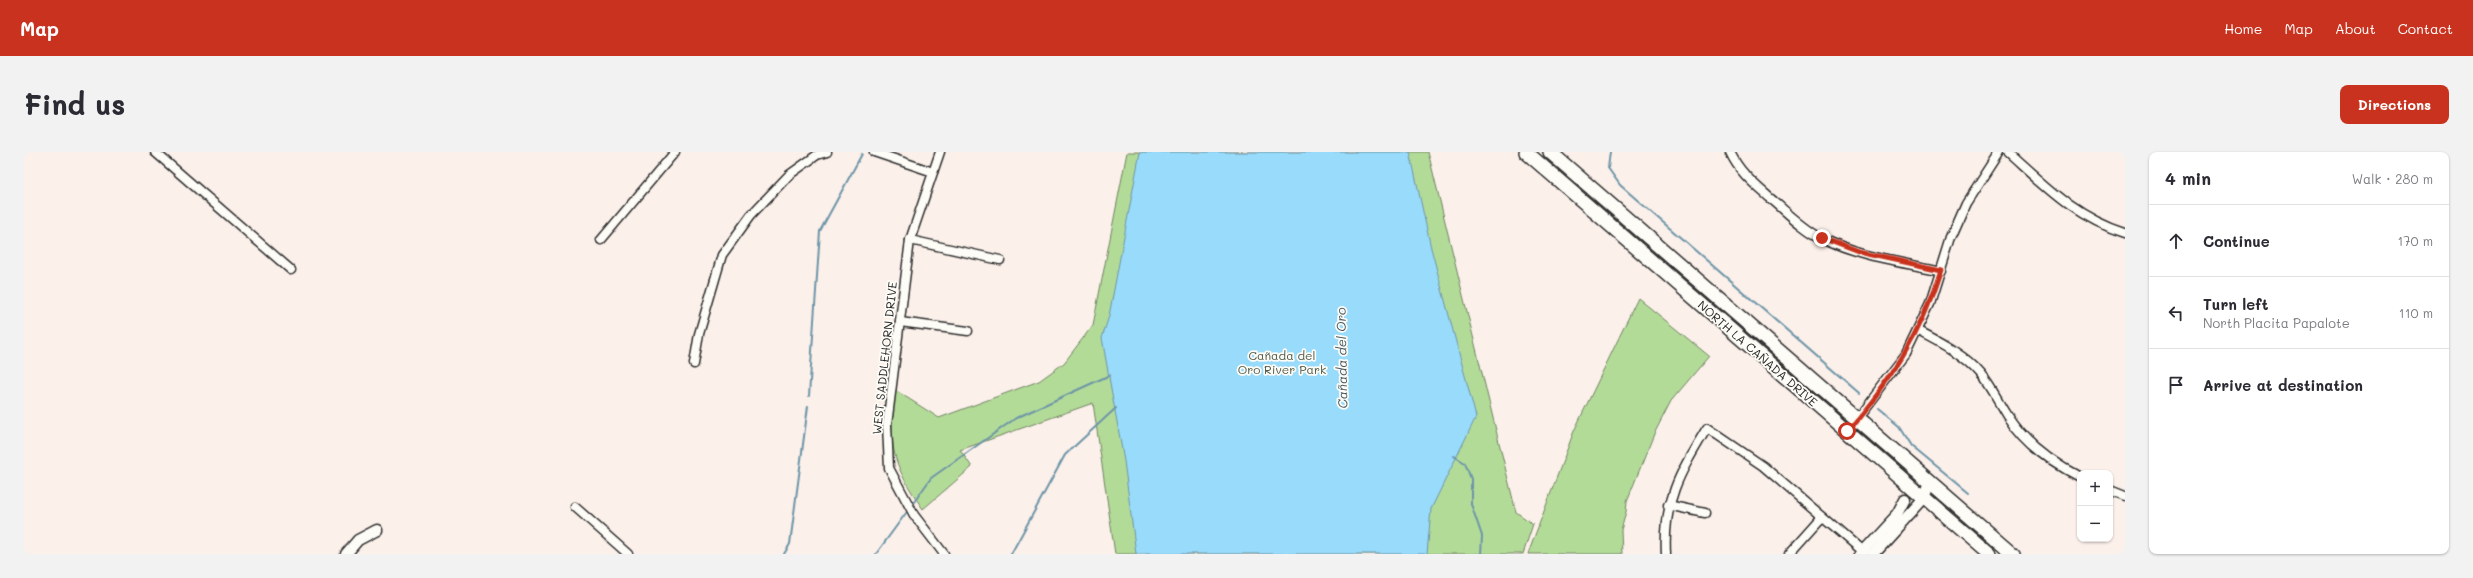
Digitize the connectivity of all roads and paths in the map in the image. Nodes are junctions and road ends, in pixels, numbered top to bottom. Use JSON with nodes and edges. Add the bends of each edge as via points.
{"nodes":[{"id":1,"x":155,"y":152,"type":"edge"},
{"id":2,"x":675,"y":152,"type":"edge"},
{"id":3,"x":827,"y":152,"type":"edge"},
{"id":4,"x":874,"y":152,"type":"edge"},
{"id":5,"x":940,"y":152,"type":"edge"},
{"id":6,"x":1526,"y":152,"type":"edge"},
{"id":7,"x":1550,"y":152,"type":"edge"},
{"id":8,"x":1730,"y":152,"type":"edge"},
{"id":9,"x":1999,"y":152,"type":"edge"},
{"id":10,"x":2008,"y":152,"type":"edge"},
{"id":11,"x":933,"y":172,"type":"junction"},
{"id":12,"x":2125,"y":233,"type":"edge"},
{"id":13,"x":600,"y":240,"type":"dead end"},
{"id":14,"x":910,"y":240,"type":"junction"},
{"id":15,"x":1000,"y":260,"type":"dead end"},
{"id":16,"x":291,"y":270,"type":"dead end"},
{"id":17,"x":1941,"y":270,"type":"junction"},
{"id":18,"x":900,"y":322,"type":"junction"},
{"id":19,"x":968,"y":330,"type":"dead end"},
{"id":20,"x":1919,"y":331,"type":"junction"},
{"id":21,"x":694,"y":364,"type":"dead end"},
{"id":22,"x":1858,"y":418,"type":"junction"},
{"id":23,"x":1847,"y":431,"type":"junction"},
{"id":24,"x":2077,"y":475,"type":"edge"},
{"id":25,"x":1930,"y":482,"type":"junction"},
{"id":26,"x":1914,"y":489,"type":"junction"},
{"id":27,"x":2113,"y":491,"type":"edge"},
{"id":28,"x":2125,"y":496,"type":"edge"},
{"id":29,"x":1924,"y":498,"type":"junction"},
{"id":30,"x":1668,"y":505,"type":"junction"},
{"id":31,"x":574,"y":507,"type":"dead end"},
{"id":32,"x":1705,"y":513,"type":"dead end"},
{"id":33,"x":1822,"y":517,"type":"junction"},
{"id":34,"x":1889,"y":526,"type":"junction"},
{"id":35,"x":377,"y":530,"type":"dead end"},
{"id":36,"x":1862,"y":553,"type":"edge"},
{"id":37,"x":346,"y":554,"type":"edge"},
{"id":38,"x":628,"y":554,"type":"edge"},
{"id":39,"x":944,"y":554,"type":"edge"},
{"id":40,"x":1666,"y":554,"type":"edge"},
{"id":41,"x":1789,"y":554,"type":"edge"},
{"id":42,"x":1873,"y":554,"type":"edge"},
{"id":43,"x":1989,"y":554,"type":"edge"},
{"id":44,"x":2013,"y":554,"type":"edge"}],
"edges":[{"from":1,"to":16,"type":"street"},
{"from":2,"to":13,"type":"street"},
{"from":3,"to":21,"type":"street","via":[[817,155],[789,175],[751,216],[722,255],[699,334]]},
{"from":4,"to":11,"type":"street"},
{"from":5,"to":11,"type":"street","name":"WEST SADDLEHORN DRIVE"},
{"from":6,"to":23,"type":"main road","name":"NORTH LA CAÑADA DRIVE"},
{"from":7,"to":22,"type":"main road","name":"NORTH LA CAÑADA DRIVE"},
{"from":8,"to":17,"type":"street","via":[[1752,182],[1822,238],[1859,252]]},
{"from":9,"to":17,"type":"street","via":[[1966,203],[1951,237]]},
{"from":10,"to":12,"type":"street","via":[[2081,214]]},
{"from":11,"to":14,"type":"street","name":"WEST SADDLEHORN DRIVE"},
{"from":14,"to":15,"type":"street"},
{"from":14,"to":18,"type":"street","name":"WEST SADDLEHORN DRIVE"},
{"from":17,"to":20,"type":"street"},
{"from":18,"to":19,"type":"street"},
{"from":18,"to":39,"type":"street","name":"WEST SADDLEHORN DRIVE","via":[[887,425],[889,468],[914,515]]},
{"from":20,"to":22,"type":"street","via":[[1891,377]]},
{"from":20,"to":24,"type":"street","via":[[1965,358],[1988,383],[2022,435],[2050,460]]},
{"from":22,"to":23,"type":"street"},
{"from":22,"to":25,"type":"main road","name":"NORTH LA CAÑADA DRIVE"},
{"from":23,"to":26,"type":"main road","name":"NORTH LA CAÑADA DRIVE"},
{"from":25,"to":26,"type":"street"},
{"from":25,"to":29,"type":"street"},
{"from":25,"to":44,"type":"main road","name":"NORTH LA CAÑADA DRIVE"},
{"from":26,"to":29,"type":"main road","name":"NORTH LA CAÑADA DRIVE"},
{"from":26,"to":34,"type":"street","via":[[1893,509]]},
{"from":27,"to":28,"type":"street"},
{"from":29,"to":34,"type":"street"},
{"from":29,"to":43,"type":"main road","name":"NORTH LA CAÑADA DRIVE"},
{"from":30,"to":32,"type":"street"},
{"from":30,"to":33,"type":"street","via":[[1681,472],[1707,428],[1763,466]]},
{"from":30,"to":40,"type":"street","via":[[1665,528]]},
{"from":31,"to":38,"type":"street"},
{"from":33,"to":36,"type":"street"},
{"from":33,"to":41,"type":"street"},
{"from":34,"to":36,"type":"street"},
{"from":34,"to":42,"type":"street"},
{"from":35,"to":37,"type":"street","via":[[358,540]]}]}
